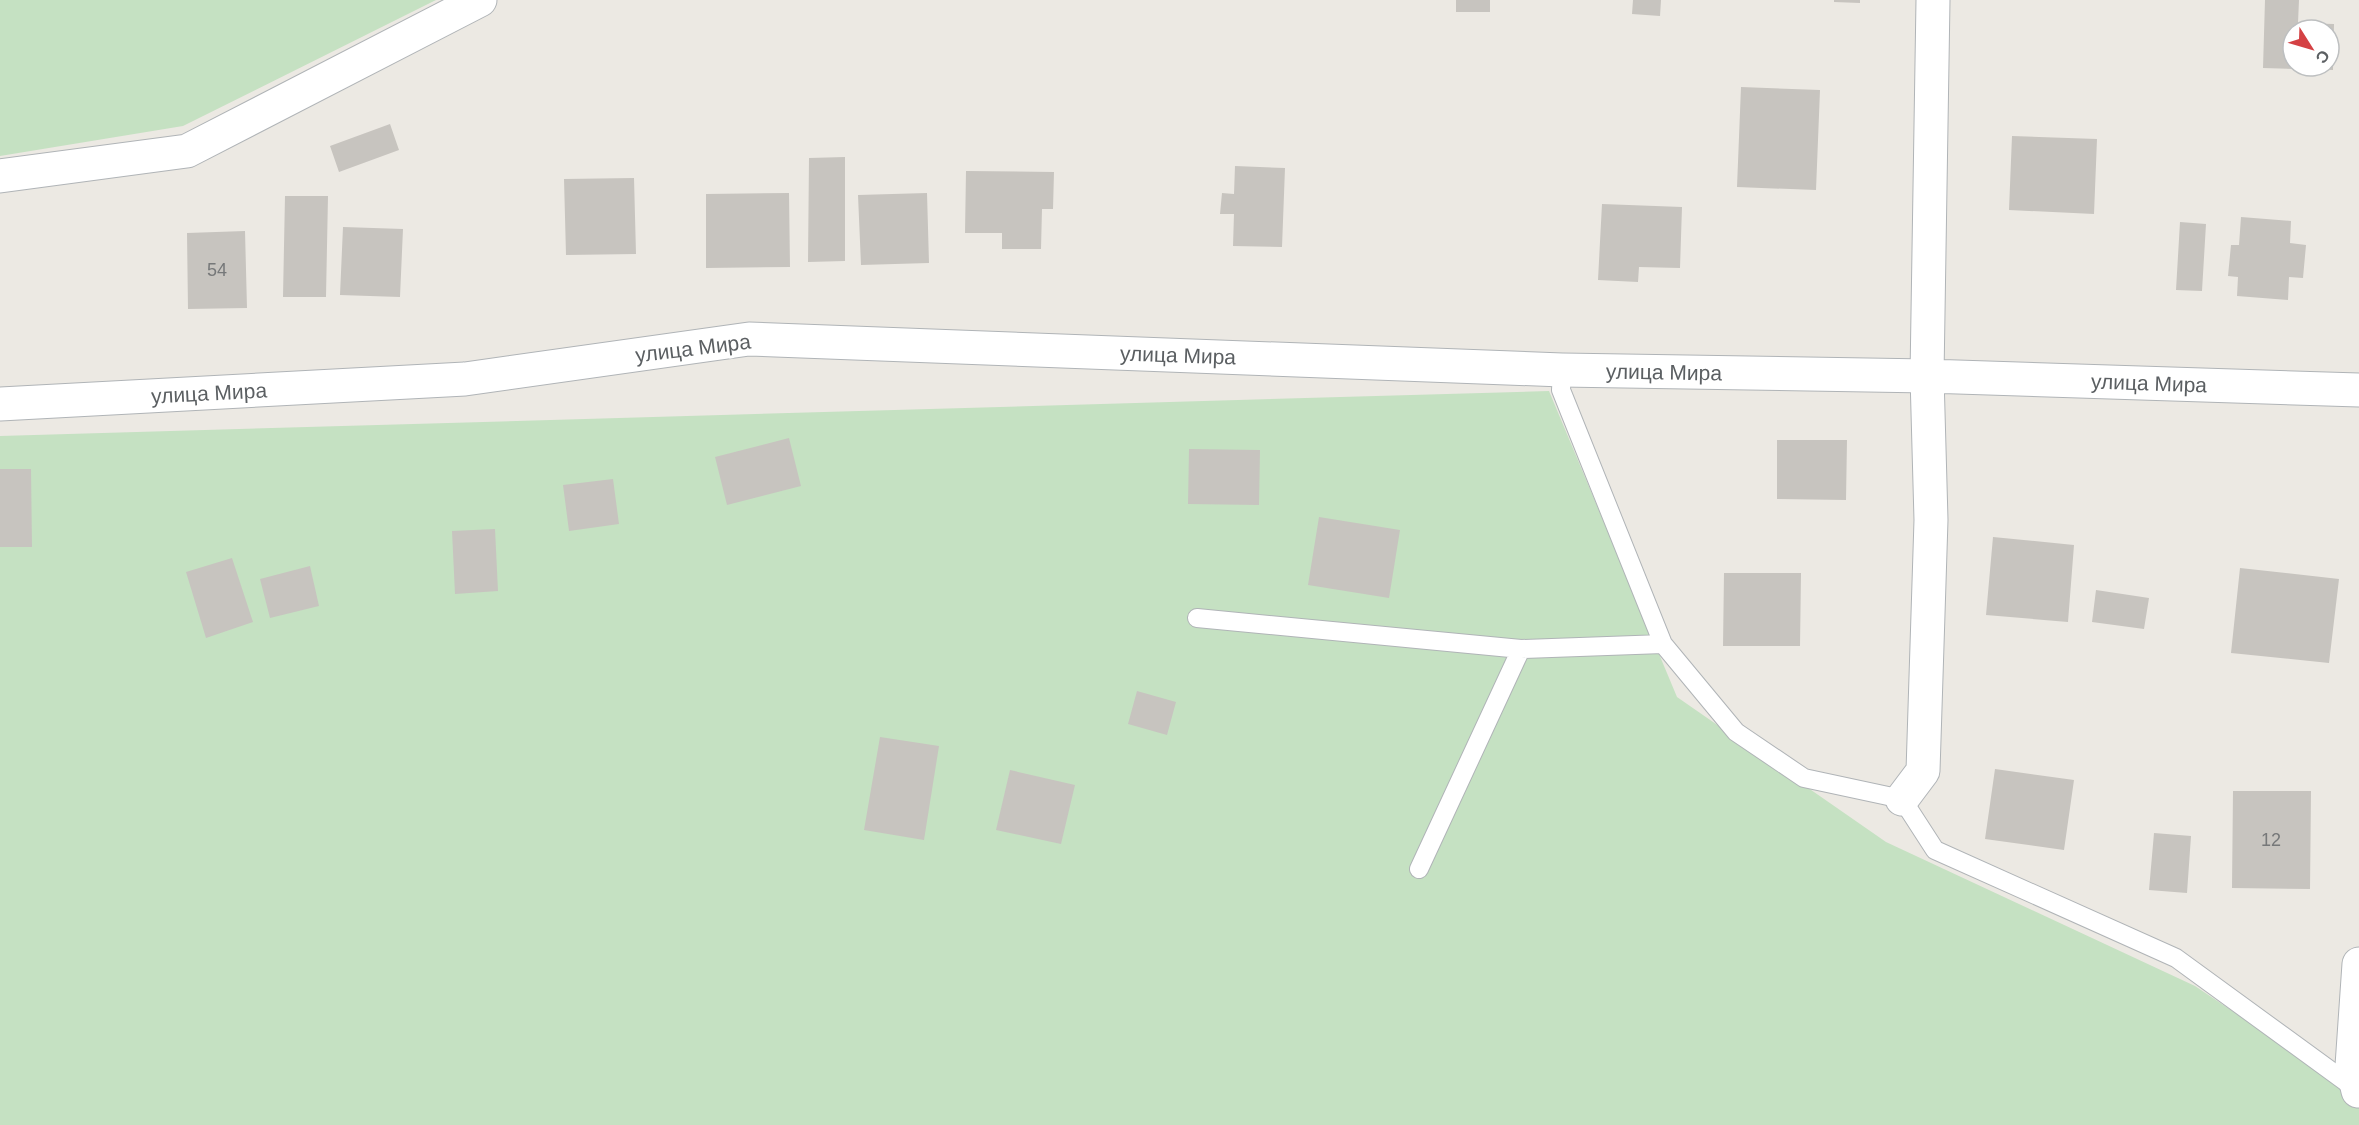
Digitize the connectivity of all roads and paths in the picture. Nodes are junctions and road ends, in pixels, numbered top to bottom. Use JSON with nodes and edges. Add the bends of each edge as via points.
{"nodes":[{"id":1,"x":480,"y":0,"type":"edge"},
{"id":2,"x":1933,"y":0,"type":"edge"},
{"id":3,"x":0,"y":176,"type":"edge"},
{"id":4,"x":1562,"y":370,"type":"junction"},
{"id":5,"x":1927,"y":376,"type":"junction"},
{"id":6,"x":2359,"y":390,"type":"edge"},
{"id":7,"x":0,"y":404,"type":"edge"},
{"id":8,"x":1197,"y":618,"type":"dead end"},
{"id":9,"x":1663,"y":644,"type":"junction"},
{"id":10,"x":1521,"y":650,"type":"junction"},
{"id":11,"x":1902,"y":799,"type":"junction"},
{"id":12,"x":1419,"y":868,"type":"dead end"},
{"id":13,"x":2359,"y":964,"type":"edge"},
{"id":14,"x":2359,"y":1092,"type":"edge"}],
"edges":[{"from":1,"to":3,"type":"street","via":[[187,151]]},
{"from":2,"to":5,"type":"street"},
{"from":4,"to":5,"type":"street","name":"улица Мира"},
{"from":4,"to":7,"type":"street","name":"улица Мира","via":[[749,339],[465,379]]},
{"from":4,"to":9,"type":"lane","via":[[1561,390]]},
{"from":5,"to":6,"type":"street","name":"улица Мира"},
{"from":5,"to":11,"type":"street","via":[[1930,520],[1923,771]]},
{"from":8,"to":10,"type":"lane"},
{"from":9,"to":10,"type":"lane"},
{"from":9,"to":11,"type":"lane","via":[[1736,732],[1804,778]]},
{"from":10,"to":12,"type":"lane"},
{"from":11,"to":14,"type":"lane","via":[[1935,850],[2176,958]]},
{"from":13,"to":14,"type":"street","via":[[2352,1066]]}]}
